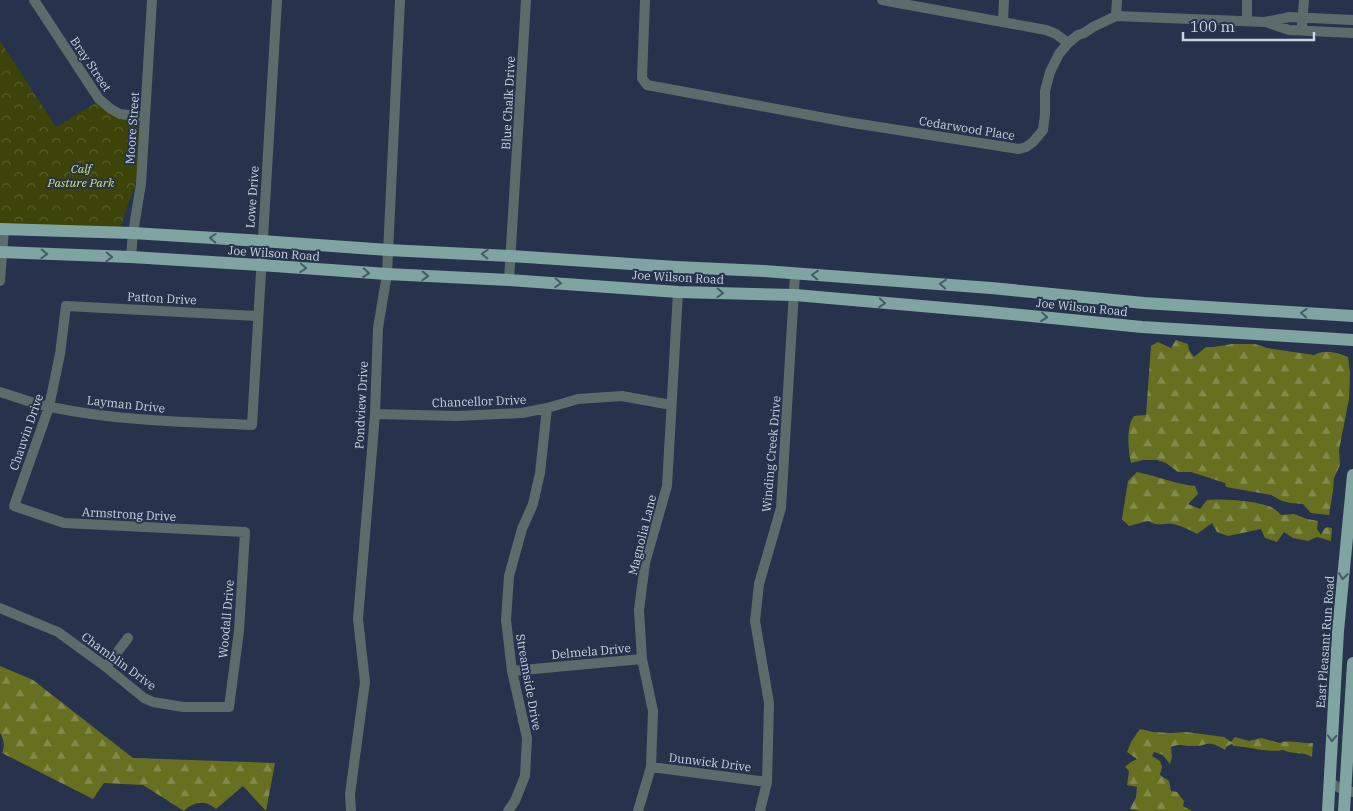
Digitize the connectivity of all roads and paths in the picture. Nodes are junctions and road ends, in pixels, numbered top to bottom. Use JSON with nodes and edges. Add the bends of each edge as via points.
{"nodes":[{"id":1,"x":34,"y":0,"type":"edge"},
{"id":2,"x":152,"y":0,"type":"edge"},
{"id":3,"x":277,"y":0,"type":"edge"},
{"id":4,"x":400,"y":0,"type":"edge"},
{"id":5,"x":526,"y":0,"type":"edge"},
{"id":6,"x":645,"y":0,"type":"edge"},
{"id":7,"x":882,"y":0,"type":"edge"},
{"id":8,"x":887,"y":0,"type":"edge"},
{"id":9,"x":1004,"y":0,"type":"edge"},
{"id":10,"x":1117,"y":0,"type":"edge"},
{"id":11,"x":1247,"y":0,"type":"edge"},
{"id":12,"x":1304,"y":0,"type":"edge"},
{"id":13,"x":1116,"y":16,"type":"junction"},
{"id":14,"x":1303,"y":18,"type":"junction"},
{"id":15,"x":1353,"y":20,"type":"edge"},
{"id":16,"x":1003,"y":21,"type":"junction"},
{"id":17,"x":1247,"y":22,"type":"junction"},
{"id":18,"x":1265,"y":22,"type":"junction"},
{"id":19,"x":1302,"y":31,"type":"junction"},
{"id":20,"x":1353,"y":33,"type":"edge"},
{"id":21,"x":1068,"y":44,"type":"junction"},
{"id":22,"x":145,"y":117,"type":"junction"},
{"id":23,"x":2,"y":229,"type":"edge"},
{"id":24,"x":133,"y":233,"type":"junction"},
{"id":25,"x":262,"y":241,"type":"junction"},
{"id":26,"x":388,"y":250,"type":"junction"},
{"id":27,"x":1,"y":252,"type":"edge"},
{"id":28,"x":511,"y":256,"type":"junction"},
{"id":29,"x":131,"y":257,"type":"junction"},
{"id":30,"x":260,"y":265,"type":"junction"},
{"id":31,"x":387,"y":274,"type":"junction"},
{"id":32,"x":796,"y":274,"type":"junction"},
{"id":33,"x":509,"y":280,"type":"junction"},
{"id":34,"x":0,"y":281,"type":"edge"},
{"id":35,"x":678,"y":292,"type":"junction"},
{"id":36,"x":795,"y":295,"type":"junction"},
{"id":37,"x":66,"y":306,"type":"joint"},
{"id":38,"x":258,"y":316,"type":"junction"},
{"id":39,"x":1353,"y":316,"type":"edge"},
{"id":40,"x":1353,"y":340,"type":"edge"},
{"id":41,"x":0,"y":392,"type":"edge"},
{"id":42,"x":671,"y":405,"type":"junction"},
{"id":43,"x":49,"y":407,"type":"junction"},
{"id":44,"x":547,"y":408,"type":"junction"},
{"id":45,"x":375,"y":414,"type":"junction"},
{"id":46,"x":252,"y":425,"type":"joint"},
{"id":47,"x":1353,"y":475,"type":"edge"},
{"id":48,"x":14,"y":506,"type":"joint"},
{"id":49,"x":245,"y":532,"type":"joint"},
{"id":50,"x":0,"y":608,"type":"edge"},
{"id":51,"x":128,"y":638,"type":"dead end"},
{"id":52,"x":642,"y":659,"type":"junction"},
{"id":53,"x":1353,"y":663,"type":"edge"},
{"id":54,"x":106,"y":667,"type":"junction"},
{"id":55,"x":512,"y":671,"type":"junction"},
{"id":56,"x":229,"y":707,"type":"joint"},
{"id":57,"x":651,"y":767,"type":"junction"},
{"id":58,"x":1350,"y":778,"type":"edge"},
{"id":59,"x":766,"y":782,"type":"junction"},
{"id":60,"x":1329,"y":782,"type":"junction"},
{"id":61,"x":1349,"y":791,"type":"edge"},
{"id":62,"x":351,"y":811,"type":"edge"},
{"id":63,"x":508,"y":811,"type":"edge"},
{"id":64,"x":638,"y":811,"type":"edge"},
{"id":65,"x":760,"y":811,"type":"edge"},
{"id":66,"x":1328,"y":811,"type":"edge"},
{"id":67,"x":1344,"y":811,"type":"edge"}],
"edges":[{"from":1,"to":22,"type":"street","name":"Bray Street","via":[[99,99],[120,114]]},
{"from":2,"to":22,"type":"street","name":"Moore Street"},
{"from":3,"to":25,"type":"street","name":"Lowe Drive"},
{"from":4,"to":26,"type":"street","name":"Pondview Drive"},
{"from":5,"to":28,"type":"street","name":"Blue Chalk Drive"},
{"from":6,"to":21,"type":"street","name":"Cedarwood Place","via":[[642,78],[647,85],[1019,149],[1033,142],[1043,130],[1045,91],[1050,72]]},
{"from":7,"to":8,"type":"street"},
{"from":8,"to":16,"type":"street"},
{"from":9,"to":16,"type":"street"},
{"from":10,"to":13,"type":"street"},
{"from":11,"to":17,"type":"street"},
{"from":12,"to":14,"type":"street"},
{"from":13,"to":17,"type":"street","name":"Cedarwood Place"},
{"from":13,"to":21,"type":"street","name":"Cedarwood Place","via":[[1093,26]]},
{"from":14,"to":15,"type":"street","name":"Cedarwood Place"},
{"from":14,"to":18,"type":"street","name":"Cedarwood Place"},
{"from":14,"to":19,"type":"street"},
{"from":16,"to":21,"type":"street","via":[[1046,30]]},
{"from":17,"to":18,"type":"street","name":"Cedarwood Place"},
{"from":18,"to":19,"type":"street","name":"Cedarwood Place"},
{"from":19,"to":20,"type":"street","name":"Cedarwood Place"},
{"from":22,"to":24,"type":"street","name":"Moore Street","via":[[141,184]]},
{"from":23,"to":24,"type":"main road","name":"Joe Wilson Road"},
{"from":23,"to":27,"type":"street"},
{"from":25,"to":24,"type":"main road","name":"Joe Wilson Road","one_way":true},
{"from":24,"to":29,"type":"street","name":"Moore Street"},
{"from":25,"to":26,"type":"main road","name":"Joe Wilson Road"},
{"from":25,"to":30,"type":"street","name":"Lowe Drive"},
{"from":28,"to":26,"type":"main road","name":"Joe Wilson Road","one_way":true},
{"from":26,"to":31,"type":"street","name":"Pondview Drive"},
{"from":27,"to":29,"type":"main road","name":"Joe Wilson Road","one_way":true},
{"from":27,"to":34,"type":"street"},
{"from":28,"to":32,"type":"main road","name":"Joe Wilson Road"},
{"from":28,"to":33,"type":"street","name":"Blue Chalk Drive"},
{"from":29,"to":30,"type":"main road","name":"Joe Wilson Road"},
{"from":30,"to":31,"type":"main road","name":"Joe Wilson Road","one_way":true},
{"from":30,"to":38,"type":"street","name":"Lowe Drive"},
{"from":31,"to":33,"type":"main road","name":"Joe Wilson Road","one_way":true},
{"from":31,"to":45,"type":"street","name":"Pondview Drive","via":[[378,328]]},
{"from":32,"to":36,"type":"street","name":"Winding Creek Drive"},
{"from":39,"to":32,"type":"main road","name":"Joe Wilson Road","one_way":true,"via":[[1144,303]]},
{"from":33,"to":35,"type":"main road","name":"Joe Wilson Road","one_way":true},
{"from":35,"to":36,"type":"main road","name":"Joe Wilson Road","one_way":true},
{"from":35,"to":42,"type":"street","name":"Magnolia Lane"},
{"from":36,"to":40,"type":"main road","name":"Joe Wilson Road","one_way":true,"via":[[1142,327]]},
{"from":36,"to":59,"type":"street","name":"Winding Creek Drive","via":[[782,508],[759,584],[755,621],[769,703]]},
{"from":37,"to":38,"type":"street","name":"Patton Drive"},
{"from":37,"to":43,"type":"street","name":"Chauvin Drive"},
{"from":38,"to":46,"type":"street","name":"Lowe Drive"},
{"from":41,"to":43,"type":"street","name":"Layman Drive"},
{"from":42,"to":44,"type":"street","name":"Chancellor Drive","via":[[622,396],[578,399]]},
{"from":42,"to":52,"type":"street","name":"Magnolia Lane","via":[[667,486],[646,563],[639,610]]},
{"from":43,"to":46,"type":"street","name":"Layman Drive","via":[[97,415]]},
{"from":43,"to":48,"type":"street","name":"Chauvin Drive"},
{"from":44,"to":45,"type":"street","name":"Chancellor Drive","via":[[522,413],[457,416]]},
{"from":44,"to":55,"type":"street","name":"Streamside Drive","via":[[540,474],[509,576],[506,620]]},
{"from":45,"to":62,"type":"street","name":"Pondview Drive","via":[[358,619],[365,682],[350,794]]},
{"from":47,"to":60,"type":"main road","name":"East Pleasant Run Road","one_way":true,"via":[[1338,631]]},
{"from":48,"to":49,"type":"street","name":"Armstrong Drive","via":[[64,523]]},
{"from":49,"to":56,"type":"street","name":"Woodall Drive","via":[[239,631]]},
{"from":50,"to":54,"type":"street","name":"Chamblin Drive","via":[[58,632]]},
{"from":51,"to":54,"type":"street"},
{"from":52,"to":55,"type":"street","name":"Delmela Drive"},
{"from":52,"to":57,"type":"street","name":"Magnolia Lane","via":[[653,711]]},
{"from":53,"to":58,"type":"main road"},
{"from":54,"to":56,"type":"street","name":"Chamblin Drive","via":[[153,702]]},
{"from":55,"to":63,"type":"street","name":"Streamside Drive","via":[[527,738],[526,776]]},
{"from":57,"to":59,"type":"street","name":"Dunwick Drive"},
{"from":57,"to":64,"type":"street","name":"Magnolia Lane"},
{"from":58,"to":60,"type":"street"},
{"from":58,"to":61,"type":"main road"},
{"from":59,"to":65,"type":"street","name":"Winding Creek Drive"},
{"from":60,"to":61,"type":"street"},
{"from":60,"to":66,"type":"main road","name":"East Pleasant Run Road"},
{"from":61,"to":67,"type":"main road"}]}
